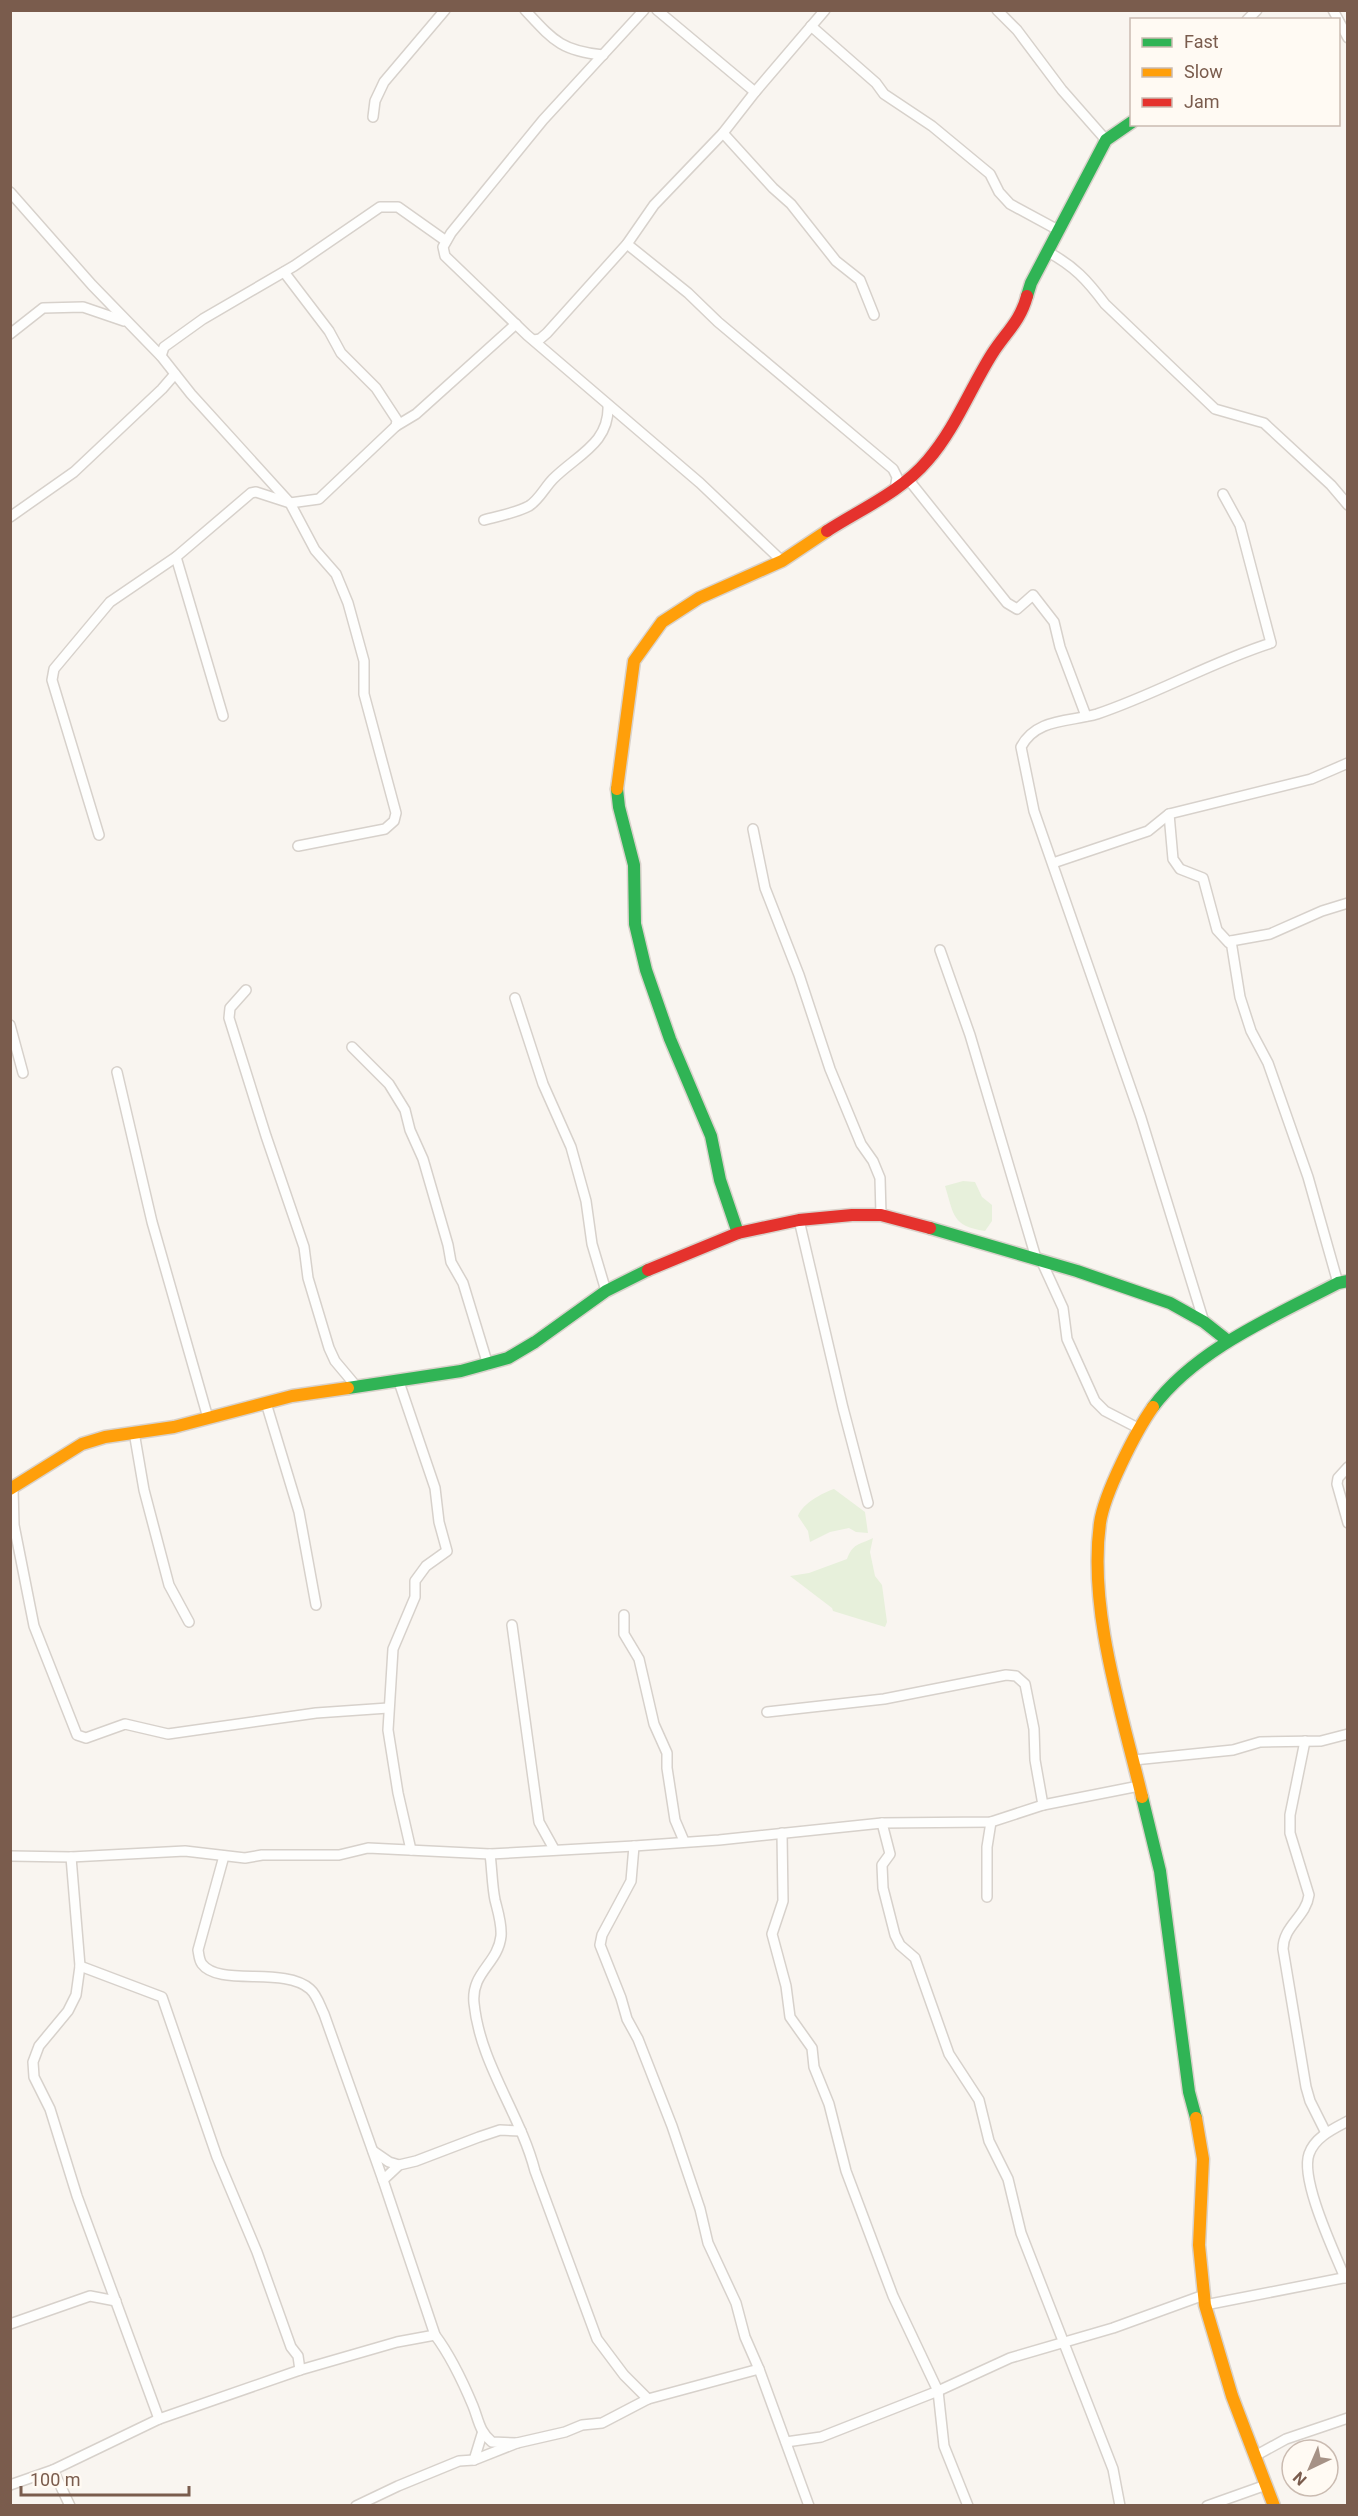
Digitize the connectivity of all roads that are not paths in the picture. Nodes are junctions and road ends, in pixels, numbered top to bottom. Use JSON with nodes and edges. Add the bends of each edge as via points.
{"nodes":[{"id":1,"x":446,"y":10,"type":"edge"},
{"id":2,"x":525,"y":10,"type":"edge"},
{"id":3,"x":645,"y":10,"type":"edge"},
{"id":4,"x":657,"y":10,"type":"edge"},
{"id":5,"x":825,"y":10,"type":"edge"},
{"id":6,"x":997,"y":10,"type":"edge"},
{"id":7,"x":1340,"y":24,"type":"edge"},
{"id":8,"x":812,"y":26,"type":"junction"},
{"id":9,"x":1347,"y":38,"type":"edge"},
{"id":10,"x":603,"y":55,"type":"junction"},
{"id":11,"x":754,"y":92,"type":"junction"},
{"id":12,"x":373,"y":117,"type":"dead end"},
{"id":13,"x":1130,"y":123,"type":"edge"},
{"id":14,"x":723,"y":133,"type":"junction"},
{"id":15,"x":1107,"y":140,"type":"junction"},
{"id":16,"x":10,"y":192,"type":"edge"},
{"id":17,"x":1058,"y":230,"type":"junction"},
{"id":18,"x":446,"y":241,"type":"junction"},
{"id":19,"x":627,"y":244,"type":"junction"},
{"id":20,"x":1048,"y":252,"type":"junction"},
{"id":21,"x":284,"y":272,"type":"junction"},
{"id":22,"x":874,"y":315,"type":"dead end"},
{"id":23,"x":126,"y":322,"type":"junction"},
{"id":24,"x":516,"y":324,"type":"junction"},
{"id":25,"x":10,"y":334,"type":"edge"},
{"id":26,"x":534,"y":339,"type":"junction"},
{"id":27,"x":161,"y":356,"type":"junction"},
{"id":28,"x":175,"y":374,"type":"junction"},
{"id":29,"x":608,"y":405,"type":"junction"},
{"id":30,"x":396,"y":426,"type":"junction"},
{"id":31,"x":908,"y":479,"type":"junction"},
{"id":32,"x":896,"y":490,"type":"junction"},
{"id":33,"x":1223,"y":494,"type":"dead end"},
{"id":34,"x":290,"y":502,"type":"junction"},
{"id":35,"x":1347,"y":505,"type":"edge"},
{"id":36,"x":10,"y":517,"type":"edge"},
{"id":37,"x":484,"y":520,"type":"dead end"},
{"id":38,"x":176,"y":557,"type":"junction"},
{"id":39,"x":782,"y":561,"type":"junction"},
{"id":40,"x":1086,"y":716,"type":"junction"},
{"id":41,"x":223,"y":717,"type":"dead end"},
{"id":42,"x":1347,"y":763,"type":"edge"},
{"id":43,"x":1170,"y":814,"type":"junction"},
{"id":44,"x":753,"y":829,"type":"dead end"},
{"id":45,"x":99,"y":835,"type":"dead end"},
{"id":46,"x":298,"y":846,"type":"dead end"},
{"id":47,"x":1053,"y":863,"type":"junction"},
{"id":48,"x":1347,"y":903,"type":"edge"},
{"id":49,"x":1231,"y":941,"type":"junction"},
{"id":50,"x":940,"y":950,"type":"dead end"},
{"id":51,"x":246,"y":990,"type":"dead end"},
{"id":52,"x":515,"y":998,"type":"dead end"},
{"id":53,"x":10,"y":1025,"type":"edge"},
{"id":54,"x":352,"y":1047,"type":"dead end"},
{"id":55,"x":23,"y":1072,"type":"dead end"},
{"id":56,"x":117,"y":1072,"type":"dead end"},
{"id":57,"x":881,"y":1215,"type":"junction"},
{"id":58,"x":799,"y":1220,"type":"junction"},
{"id":59,"x":738,"y":1233,"type":"junction"},
{"id":60,"x":1038,"y":1259,"type":"junction"},
{"id":61,"x":1343,"y":1282,"type":"edge"},
{"id":62,"x":606,"y":1291,"type":"junction"},
{"id":63,"x":1204,"y":1322,"type":"junction"},
{"id":64,"x":1228,"y":1341,"type":"junction"},
{"id":65,"x":488,"y":1365,"type":"junction"},
{"id":66,"x":399,"y":1382,"type":"junction"},
{"id":67,"x":356,"y":1386,"type":"junction"},
{"id":68,"x":266,"y":1403,"type":"junction"},
{"id":69,"x":208,"y":1418,"type":"junction"},
{"id":70,"x":1138,"y":1428,"type":"junction"},
{"id":71,"x":134,"y":1432,"type":"junction"},
{"id":72,"x":1347,"y":1467,"type":"edge"},
{"id":73,"x":12,"y":1489,"type":"edge"},
{"id":74,"x":868,"y":1503,"type":"dead end"},
{"id":75,"x":1347,"y":1523,"type":"edge"},
{"id":76,"x":316,"y":1605,"type":"dead end"},
{"id":77,"x":624,"y":1615,"type":"dead end"},
{"id":78,"x":189,"y":1622,"type":"dead end"},
{"id":79,"x":512,"y":1624,"type":"dead end"},
{"id":80,"x":388,"y":1708,"type":"junction"},
{"id":81,"x":767,"y":1712,"type":"dead end"},
{"id":82,"x":1347,"y":1734,"type":"edge"},
{"id":83,"x":1305,"y":1741,"type":"junction"},
{"id":84,"x":1134,"y":1760,"type":"junction"},
{"id":85,"x":1139,"y":1786,"type":"junction"},
{"id":86,"x":1043,"y":1805,"type":"junction"},
{"id":87,"x":991,"y":1822,"type":"junction"},
{"id":88,"x":882,"y":1823,"type":"junction"},
{"id":89,"x":782,"y":1833,"type":"junction"},
{"id":90,"x":684,"y":1841,"type":"junction"},
{"id":91,"x":634,"y":1846,"type":"junction"},
{"id":92,"x":554,"y":1849,"type":"junction"},
{"id":93,"x":411,"y":1850,"type":"junction"},
{"id":94,"x":490,"y":1854,"type":"junction"},
{"id":95,"x":10,"y":1856,"type":"edge"},
{"id":96,"x":224,"y":1856,"type":"junction"},
{"id":97,"x":71,"y":1857,"type":"junction"},
{"id":98,"x":987,"y":1896,"type":"dead end"},
{"id":99,"x":80,"y":1966,"type":"junction"},
{"id":100,"x":1347,"y":2121,"type":"edge"},
{"id":101,"x":521,"y":2131,"type":"junction"},
{"id":102,"x":1326,"y":2133,"type":"junction"},
{"id":103,"x":372,"y":2150,"type":"junction"},
{"id":104,"x":399,"y":2165,"type":"junction"},
{"id":105,"x":383,"y":2180,"type":"junction"},
{"id":106,"x":1346,"y":2277,"type":"edge"},
{"id":107,"x":1205,"y":2300,"type":"junction"},
{"id":108,"x":116,"y":2301,"type":"junction"},
{"id":109,"x":10,"y":2324,"type":"edge"},
{"id":110,"x":435,"y":2335,"type":"junction"},
{"id":111,"x":1064,"y":2342,"type":"junction"},
{"id":112,"x":759,"y":2368,"type":"junction"},
{"id":113,"x":300,"y":2370,"type":"junction"},
{"id":114,"x":938,"y":2391,"type":"junction"},
{"id":115,"x":648,"y":2399,"type":"junction"},
{"id":116,"x":1347,"y":2418,"type":"edge"},
{"id":117,"x":159,"y":2419,"type":"junction"},
{"id":118,"x":482,"y":2434,"type":"junction"},
{"id":119,"x":786,"y":2442,"type":"junction"},
{"id":120,"x":517,"y":2443,"type":"junction"},
{"id":121,"x":1255,"y":2457,"type":"junction"},
{"id":122,"x":474,"y":2460,"type":"junction"},
{"id":123,"x":53,"y":2470,"type":"junction"},
{"id":124,"x":10,"y":2485,"type":"edge"},
{"id":125,"x":1266,"y":2485,"type":"junction"},
{"id":126,"x":70,"y":2505,"type":"edge"},
{"id":127,"x":356,"y":2505,"type":"edge"},
{"id":128,"x":809,"y":2505,"type":"edge"},
{"id":129,"x":968,"y":2505,"type":"edge"},
{"id":130,"x":1120,"y":2505,"type":"edge"},
{"id":131,"x":1206,"y":2505,"type":"edge"},
{"id":132,"x":1274,"y":2505,"type":"edge"}],
"edges":[{"from":1,"to":12,"type":"street","via":[[384,82]]},
{"from":2,"to":10,"type":"street","via":[[569,50]]},
{"from":3,"to":10,"type":"street"},
{"from":4,"to":11,"type":"street"},
{"from":5,"to":8,"type":"street"},
{"from":6,"to":15,"type":"street"},
{"from":7,"to":9,"type":"street"},
{"from":8,"to":11,"type":"street"},
{"from":8,"to":17,"type":"street","via":[[884,94],[932,126],[990,174],[1010,204]]},
{"from":10,"to":18,"type":"street","via":[[543,120]]},
{"from":11,"to":14,"type":"street"},
{"from":13,"to":15,"type":"street"},
{"from":14,"to":19,"type":"street","via":[[654,205]]},
{"from":14,"to":22,"type":"street","via":[[791,204],[836,261],[860,280]]},
{"from":15,"to":17,"type":"street"},
{"from":16,"to":23,"type":"street"},
{"from":17,"to":20,"type":"street"},
{"from":18,"to":21,"type":"street","via":[[398,207],[380,207]]},
{"from":18,"to":24,"type":"street","via":[[446,256]]},
{"from":19,"to":26,"type":"street","via":[[547,333]]},
{"from":19,"to":32,"type":"street","via":[[893,469]]},
{"from":20,"to":31,"type":"street","via":[[1031,283],[1016,325],[993,353],[941,444]]},
{"from":20,"to":35,"type":"street","via":[[1070,264],[1105,304],[1215,409],[1264,423]]},
{"from":21,"to":27,"type":"street","via":[[203,319],[164,347]]},
{"from":21,"to":30,"type":"street","via":[[341,353],[376,388],[397,420]]},
{"from":23,"to":25,"type":"street","via":[[83,307],[43,308]]},
{"from":23,"to":27,"type":"street"},
{"from":24,"to":26,"type":"street"},
{"from":24,"to":30,"type":"street","via":[[416,414]]},
{"from":26,"to":29,"type":"street"},
{"from":27,"to":28,"type":"street"},
{"from":28,"to":34,"type":"street"},
{"from":28,"to":36,"type":"street","via":[[74,472]]},
{"from":29,"to":37,"type":"street","via":[[604,430],[529,506]]},
{"from":29,"to":39,"type":"street","via":[[700,483]]},
{"from":30,"to":34,"type":"street","via":[[320,499]]},
{"from":31,"to":32,"type":"street"},
{"from":31,"to":40,"type":"street","via":[[1008,603],[1017,609],[1033,595],[1054,622]]},
{"from":32,"to":39,"type":"street"},
{"from":33,"to":40,"type":"street","via":[[1240,525],[1271,643]]},
{"from":34,"to":38,"type":"street","via":[[251,493]]},
{"from":34,"to":46,"type":"street","via":[[315,550],[336,574],[348,603],[364,661],[364,694],[396,813],[394,822],[385,829]]},
{"from":38,"to":41,"type":"street"},
{"from":38,"to":45,"type":"street","via":[[110,602],[54,669],[52,680]]},
{"from":39,"to":59,"type":"street","via":[[692,602],[662,621],[638,652],[616,782],[634,865],[638,937],[670,1039],[711,1136],[720,1180]]},
{"from":40,"to":47,"type":"street","via":[[1044,725],[1022,747],[1034,811]]},
{"from":42,"to":43,"type":"street","via":[[1300,782]]},
{"from":43,"to":47,"type":"street","via":[[1148,831]]},
{"from":43,"to":49,"type":"street","via":[[1173,859],[1180,869],[1203,878],[1217,930],[1228,943]]},
{"from":44,"to":57,"type":"street","via":[[765,888],[830,1069],[861,1144],[880,1178]]},
{"from":47,"to":63,"type":"street","via":[[1141,1118]]},
{"from":48,"to":49,"type":"street","via":[[1270,934]]},
{"from":49,"to":61,"type":"street","via":[[1240,997],[1251,1031],[1268,1063]]},
{"from":50,"to":60,"type":"street"},
{"from":51,"to":67,"type":"street","via":[[230,1008],[229,1018],[304,1247],[308,1278],[329,1348]]},
{"from":52,"to":62,"type":"street","via":[[543,1084],[571,1147]]},
{"from":53,"to":55,"type":"street"},
{"from":54,"to":65,"type":"street","via":[[389,1084],[405,1110],[423,1159],[451,1262],[463,1283]]},
{"from":56,"to":69,"type":"street","via":[[152,1222]]},
{"from":57,"to":58,"type":"street"},
{"from":57,"to":60,"type":"street"},
{"from":58,"to":59,"type":"street"},
{"from":58,"to":74,"type":"street"},
{"from":59,"to":62,"type":"street"},
{"from":60,"to":63,"type":"street","via":[[1170,1303]]},
{"from":60,"to":70,"type":"street","via":[[1063,1308],[1067,1339],[1091,1395],[1105,1411]]},
{"from":61,"to":64,"type":"street"},
{"from":62,"to":65,"type":"street","via":[[535,1342]]},
{"from":63,"to":64,"type":"street"},
{"from":64,"to":70,"type":"street","via":[[1167,1388]]},
{"from":65,"to":66,"type":"street"},
{"from":66,"to":67,"type":"street"},
{"from":66,"to":80,"type":"street","via":[[435,1488],[447,1551],[426,1566],[415,1581],[415,1597],[393,1649]]},
{"from":67,"to":68,"type":"street"},
{"from":68,"to":69,"type":"street"},
{"from":68,"to":76,"type":"street","via":[[299,1512]]},
{"from":69,"to":71,"type":"street"},
{"from":70,"to":84,"type":"street","via":[[1100,1520],[1097,1554],[1111,1669]]},
{"from":71,"to":73,"type":"street","via":[[82,1444]]},
{"from":71,"to":78,"type":"street","via":[[144,1490],[169,1585]]},
{"from":72,"to":75,"type":"street","via":[[1336,1484]]},
{"from":73,"to":80,"type":"street","via":[[14,1525],[34,1626],[81,1737],[125,1724],[168,1734],[316,1713]]},
{"from":77,"to":90,"type":"street","via":[[624,1634],[639,1659],[652,1716],[667,1753],[675,1820]]},
{"from":79,"to":92,"type":"street","via":[[539,1822]]},
{"from":80,"to":93,"type":"street","via":[[390,1741]]},
{"from":81,"to":86,"type":"street","via":[[868,1701],[1016,1676],[1025,1684]]},
{"from":82,"to":83,"type":"street"},
{"from":83,"to":84,"type":"street","via":[[1260,1742],[1233,1750]]},
{"from":83,"to":102,"type":"street","via":[[1290,1833],[1308,1905],[1287,1930],[1283,1949],[1306,2088]]},
{"from":84,"to":85,"type":"street"},
{"from":85,"to":86,"type":"street"},
{"from":85,"to":107,"type":"street","via":[[1160,1871],[1188,2092],[1201,2137],[1199,2246]]},
{"from":86,"to":87,"type":"street"},
{"from":87,"to":88,"type":"street"},
{"from":87,"to":98,"type":"street","via":[[986,1856]]},
{"from":88,"to":89,"type":"street"},
{"from":88,"to":111,"type":"street","via":[[890,1854],[882,1865],[883,1888],[895,1935],[915,1958],[949,2054],[979,2100],[990,2140],[1008,2179],[1021,2233]]},
{"from":89,"to":90,"type":"street"},
{"from":89,"to":114,"type":"street","via":[[783,1901],[772,1934],[790,2016],[812,2048],[814,2067],[829,2104],[846,2171],[893,2296]]},
{"from":90,"to":91,"type":"street"},
{"from":91,"to":92,"type":"street"},
{"from":91,"to":112,"type":"street","via":[[631,1881],[600,1945],[689,2173],[708,2243],[736,2303]]},
{"from":92,"to":94,"type":"street"},
{"from":93,"to":94,"type":"street"},
{"from":93,"to":96,"type":"street","via":[[368,1848],[339,1854]]},
{"from":94,"to":101,"type":"street","via":[[501,1937],[497,1952],[476,1981],[474,2003],[494,2075]]},
{"from":95,"to":97,"type":"street"},
{"from":96,"to":97,"type":"street","via":[[185,1851]]},
{"from":96,"to":103,"type":"street","via":[[198,1950],[200,1962],[225,1975],[286,1978],[312,1991],[324,2014]]},
{"from":97,"to":99,"type":"street"},
{"from":99,"to":108,"type":"street","via":[[76,1995],[39,2046],[33,2062],[34,2077],[50,2109],[76,2196]]},
{"from":99,"to":113,"type":"street","via":[[162,1997],[217,2157],[291,2347],[298,2356]]},
{"from":100,"to":102,"type":"street"},
{"from":101,"to":104,"type":"street","via":[[500,2130]]},
{"from":101,"to":115,"type":"street","via":[[597,2339]]},
{"from":102,"to":106,"type":"street","via":[[1308,2155],[1308,2172],[1319,2215]]},
{"from":103,"to":104,"type":"street"},
{"from":103,"to":105,"type":"street"},
{"from":104,"to":105,"type":"street"},
{"from":105,"to":110,"type":"street"},
{"from":106,"to":107,"type":"street"},
{"from":107,"to":111,"type":"street"},
{"from":107,"to":121,"type":"street","via":[[1232,2396]]},
{"from":108,"to":109,"type":"street","via":[[90,2295]]},
{"from":108,"to":117,"type":"street"},
{"from":110,"to":113,"type":"street"},
{"from":110,"to":118,"type":"street","via":[[472,2404]]},
{"from":111,"to":114,"type":"street","via":[[1010,2358]]},
{"from":111,"to":130,"type":"street","via":[[1113,2469]]},
{"from":112,"to":115,"type":"street"},
{"from":112,"to":119,"type":"street"},
{"from":113,"to":117,"type":"street"},
{"from":114,"to":119,"type":"street","via":[[821,2437]]},
{"from":114,"to":129,"type":"street","via":[[944,2446]]},
{"from":115,"to":120,"type":"street","via":[[602,2423]]},
{"from":116,"to":121,"type":"street","via":[[1286,2439]]},
{"from":117,"to":123,"type":"street"},
{"from":118,"to":120,"type":"street","via":[[492,2442]]},
{"from":118,"to":122,"type":"street"},
{"from":119,"to":128,"type":"street"},
{"from":120,"to":122,"type":"street"},
{"from":121,"to":125,"type":"street"},
{"from":122,"to":127,"type":"street","via":[[459,2461]]},
{"from":123,"to":124,"type":"street"},
{"from":123,"to":126,"type":"street"},
{"from":125,"to":131,"type":"street"},
{"from":125,"to":132,"type":"street"}]}
